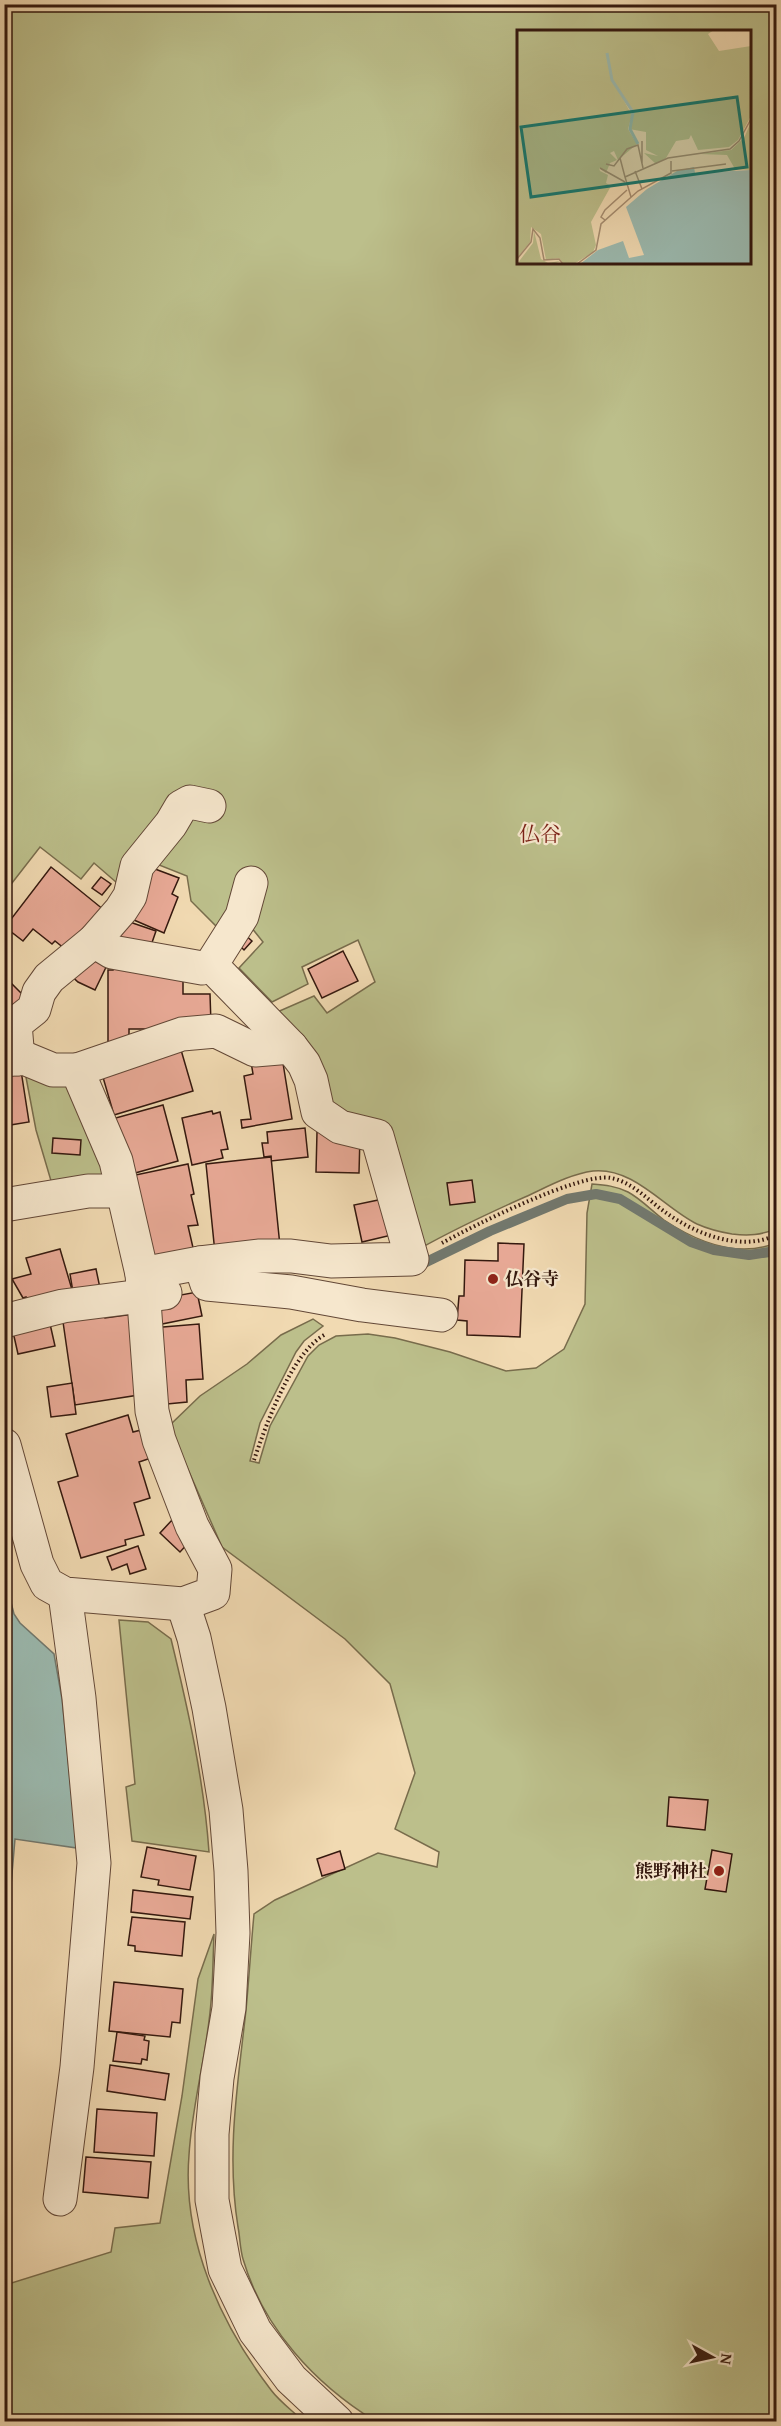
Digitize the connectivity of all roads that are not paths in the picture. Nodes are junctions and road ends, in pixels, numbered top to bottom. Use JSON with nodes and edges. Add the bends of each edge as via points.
{"nodes":[{"id":1,"x":209,"y":806,"type":"dead end"},
{"id":2,"x":251,"y":883,"type":"dead end"},
{"id":3,"x":94,"y":941,"type":"junction"},
{"id":4,"x":212,"y":964,"type":"junction"},
{"id":5,"x":291,"y":1047,"type":"junction"},
{"id":6,"x":11,"y":1059,"type":"edge"},
{"id":7,"x":76,"y":1070,"type":"junction"},
{"id":8,"x":122,"y":1191,"type":"junction"},
{"id":9,"x":4,"y":1205,"type":"edge"},
{"id":10,"x":204,"y":1274,"type":"junction"},
{"id":11,"x":143,"y":1285,"type":"junction"},
{"id":12,"x":441,"y":1315,"type":"dead end"},
{"id":13,"x":4,"y":1321,"type":"edge"},
{"id":14,"x":4,"y":1445,"type":"edge"},
{"id":15,"x":65,"y":1594,"type":"junction"},
{"id":16,"x":183,"y":1604,"type":"junction"},
{"id":17,"x":60,"y":2199,"type":"dead end"},
{"id":18,"x":337,"y":2421,"type":"edge"}],
"edges":[{"from":1,"to":3,"type":"street","via":[[190,802],[181,807],[137,866],[130,896],[121,910]]},
{"from":2,"to":4,"type":"street","via":[[242,916]]},
{"from":3,"to":4,"type":"street","via":[[112,952],[202,968]]},
{"from":3,"to":6,"type":"street","via":[[49,978],[34,1009],[15,1024]]},
{"from":4,"to":5,"type":"street"},
{"from":5,"to":7,"type":"street","via":[[255,1050],[216,1031],[182,1034]]},
{"from":5,"to":10,"type":"street","via":[[304,1064],[318,1113],[340,1127],[377,1136],[412,1259],[331,1261],[260,1256]]},
{"from":6,"to":7,"type":"street","via":[[24,1058],[53,1070]]},
{"from":7,"to":8,"type":"street","via":[[116,1161]]},
{"from":8,"to":9,"type":"street","via":[[88,1191]]},
{"from":8,"to":11,"type":"street"},
{"from":10,"to":11,"type":"street"},
{"from":10,"to":12,"type":"street","via":[[362,1305]]},
{"from":11,"to":13,"type":"street"},
{"from":11,"to":16,"type":"street","via":[[152,1411],[159,1440],[192,1526],[215,1569],[213,1593]]},
{"from":14,"to":15,"type":"street","via":[[37,1564],[47,1584]]},
{"from":15,"to":16,"type":"street"},
{"from":15,"to":17,"type":"street","via":[[94,1863],[77,2067]]},
{"from":16,"to":18,"type":"street","via":[[209,1708],[231,1870],[229,2008],[212,2134],[212,2200],[225,2269],[255,2331],[291,2379]]}]}
